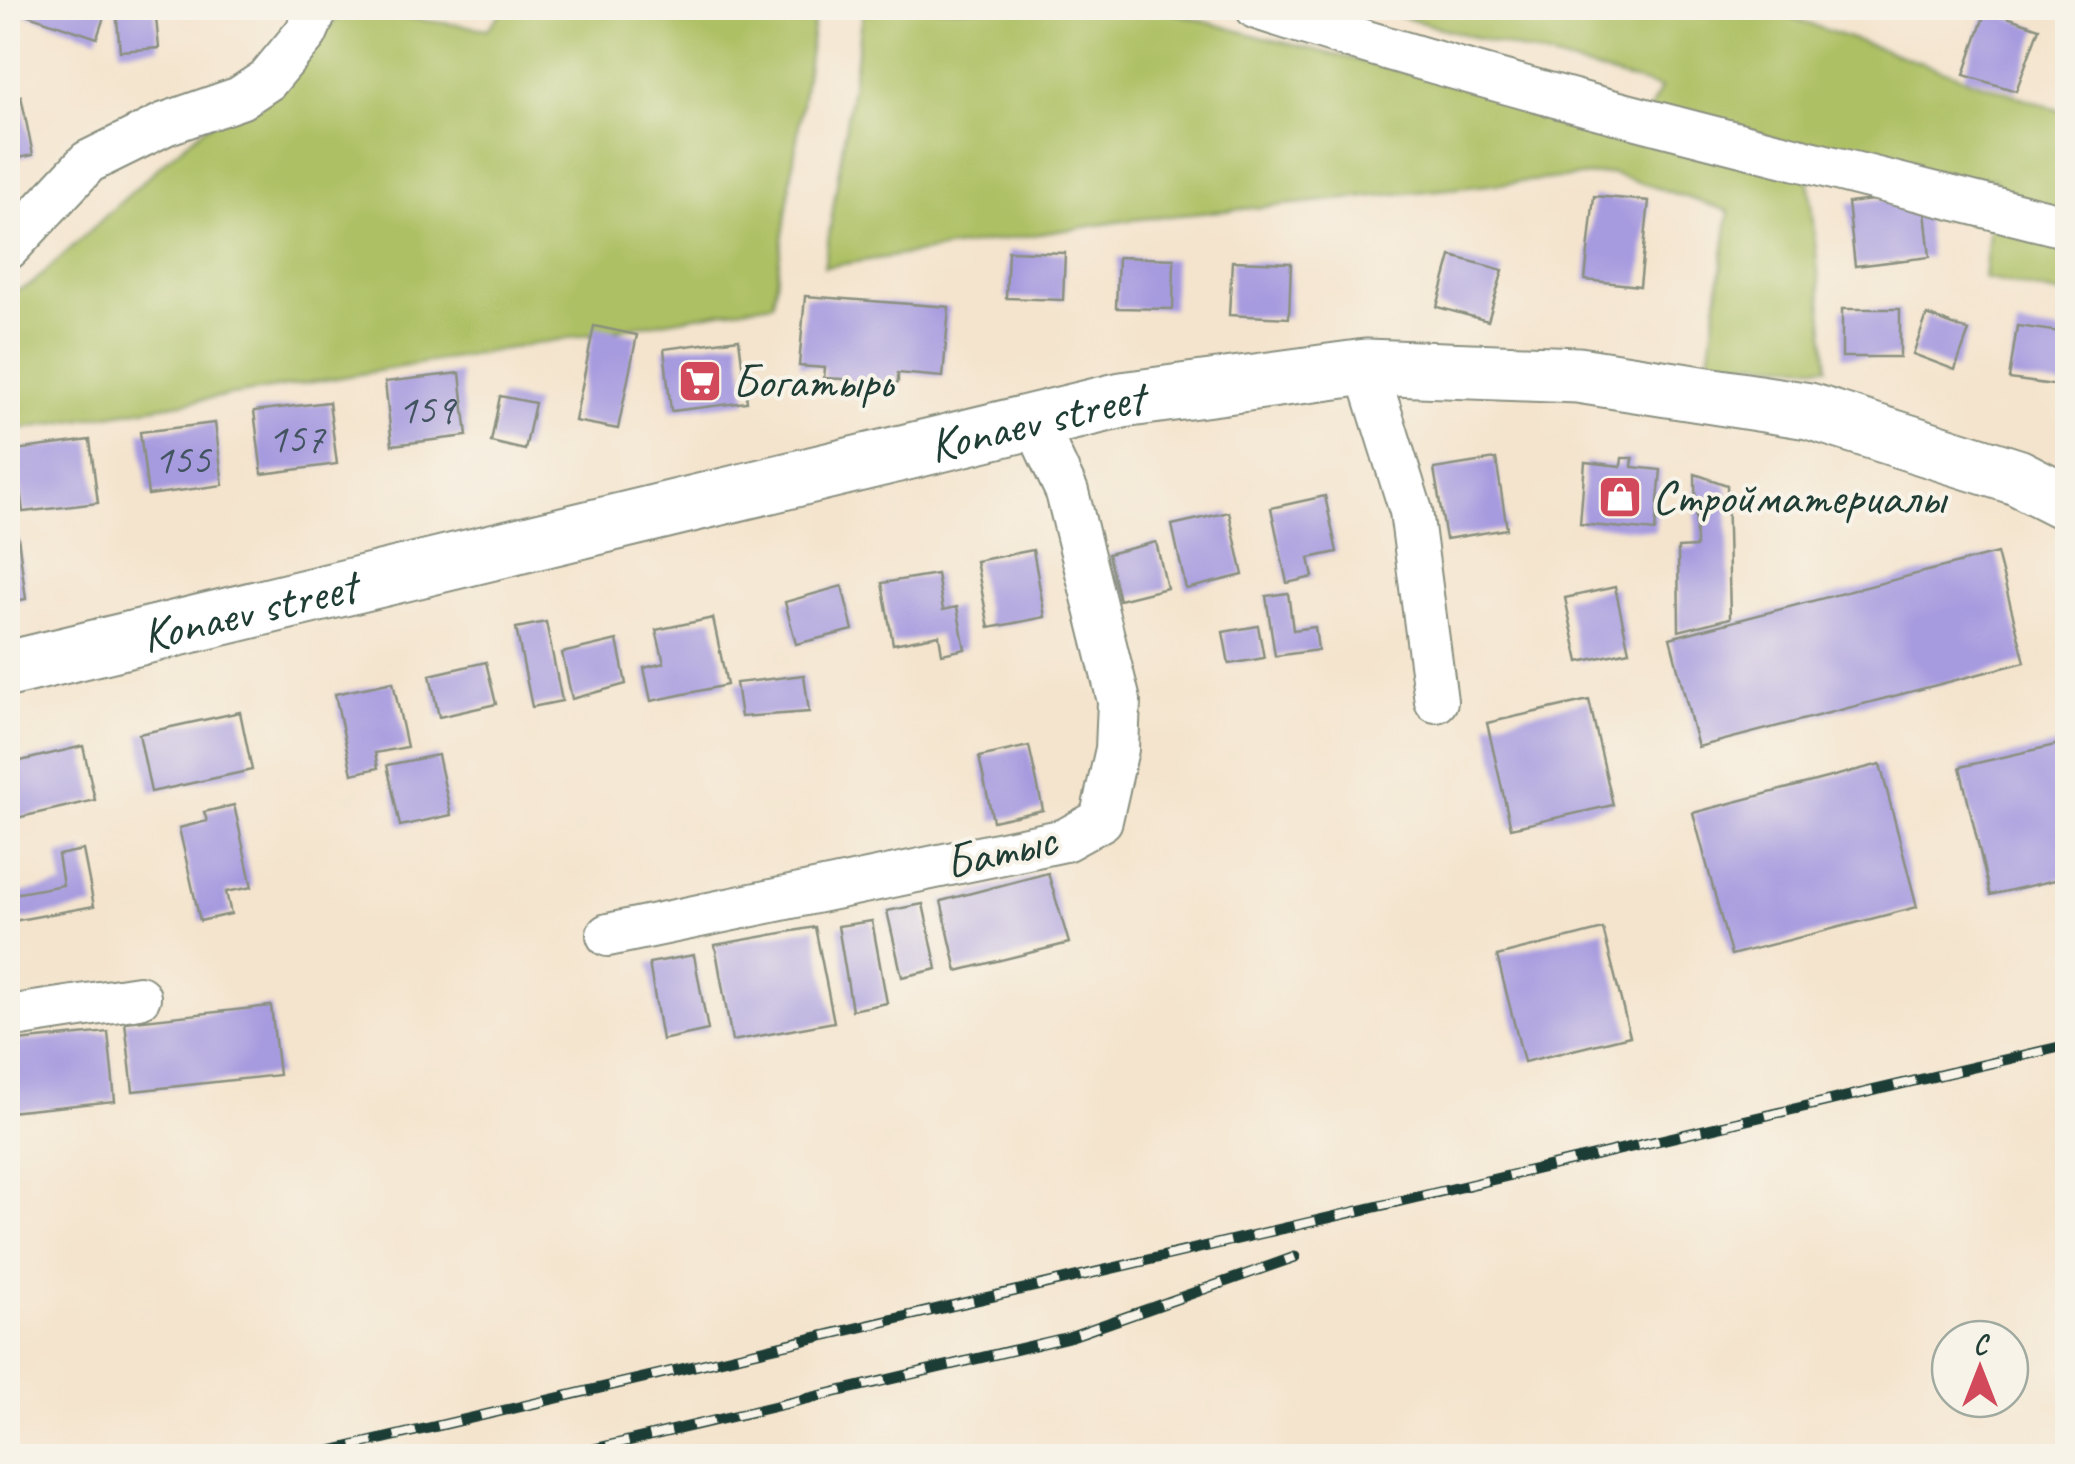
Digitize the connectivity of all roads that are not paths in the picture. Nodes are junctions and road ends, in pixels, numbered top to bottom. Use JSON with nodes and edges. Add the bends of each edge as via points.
{"nodes":[{"id":1,"x":317,"y":8,"type":"edge"},
{"id":2,"x":1257,"y":8,"type":"edge"},
{"id":3,"x":2068,"y":227,"type":"edge"},
{"id":4,"x":8,"y":248,"type":"edge"},
{"id":5,"x":1366,"y":367,"type":"junction"},
{"id":6,"x":1034,"y":421,"type":"junction"},
{"id":7,"x":2068,"y":502,"type":"edge"},
{"id":8,"x":8,"y":669,"type":"edge"},
{"id":9,"x":1436,"y":701,"type":"dead end"},
{"id":10,"x":608,"y":936,"type":"dead end"},
{"id":11,"x":139,"y":997,"type":"dead end"},
{"id":12,"x":8,"y":1017,"type":"edge"}],
"edges":[{"from":1,"to":4,"type":"street","via":[[306,33],[267,80],[240,98],[165,124],[88,162]]},
{"from":2,"to":3,"type":"street","via":[[1484,78]]},
{"from":5,"to":6,"type":"main road","name":"Konaev street","via":[[1122,400]]},
{"from":5,"to":7,"type":"main road","name":"Konaev street","via":[[1578,375],[1810,411],[2017,477]]},
{"from":5,"to":9,"type":"street","via":[[1410,511]]},
{"from":6,"to":8,"type":"main road","name":"Konaev street"},
{"from":6,"to":10,"type":"street","name":"Батыс","via":[[1067,492],[1118,701],[1117,749],[1101,820],[1064,840]]},
{"from":11,"to":12,"type":"street"}]}
